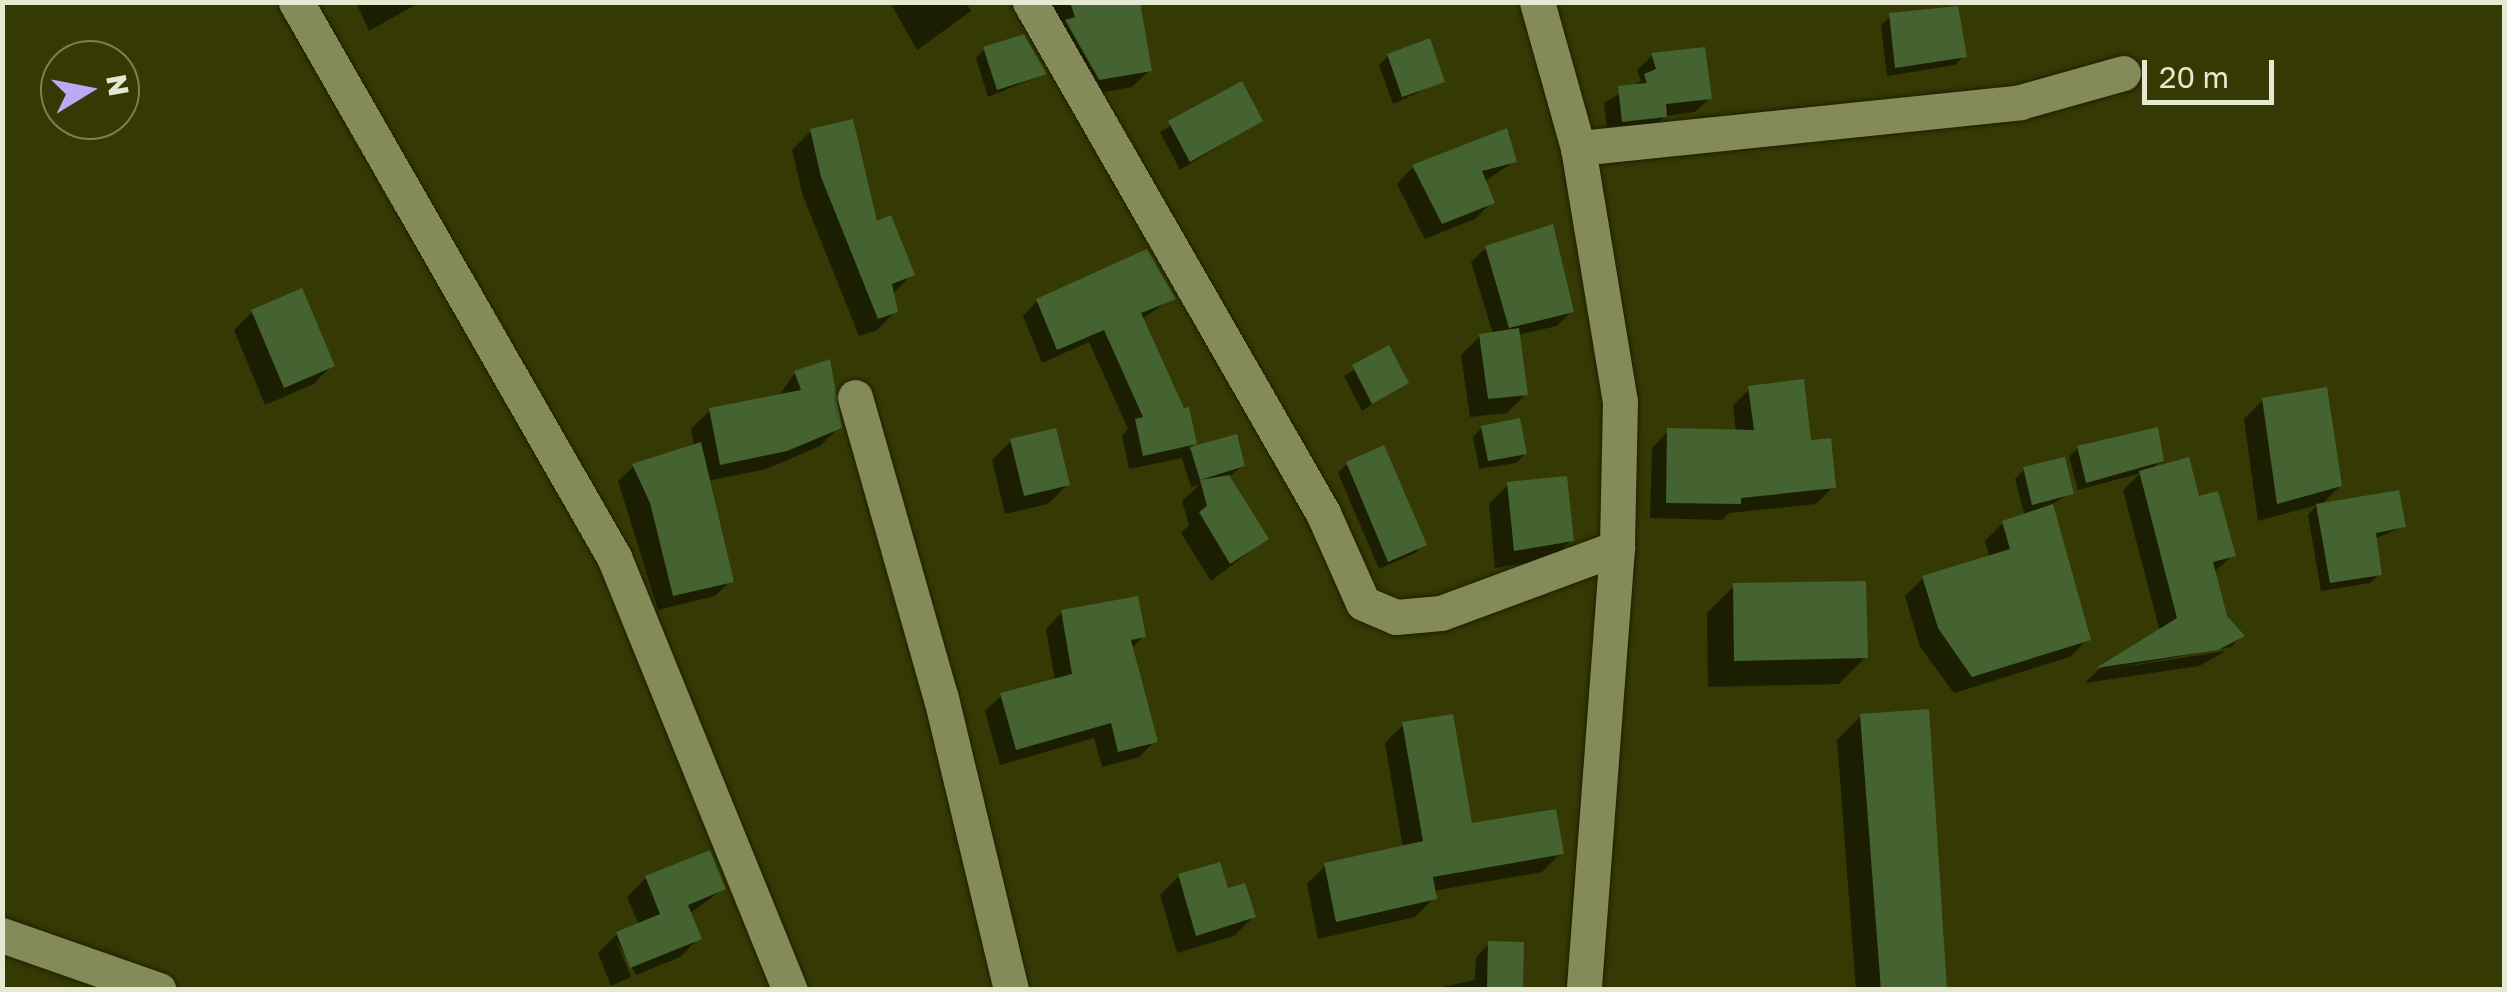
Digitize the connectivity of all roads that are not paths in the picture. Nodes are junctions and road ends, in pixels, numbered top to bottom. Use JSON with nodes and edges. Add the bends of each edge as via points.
{"nodes":[{"id":1,"x":296,"y":2,"type":"edge"},
{"id":2,"x":1030,"y":2,"type":"edge"},
{"id":3,"x":1537,"y":2,"type":"edge"},
{"id":4,"x":2123,"y":73,"type":"dead end"},
{"id":5,"x":1578,"y":148,"type":"junction"},
{"id":6,"x":855,"y":397,"type":"dead end"},
{"id":7,"x":1617,"y":548,"type":"junction"},
{"id":8,"x":2,"y":935,"type":"edge"},
{"id":9,"x":159,"y":990,"type":"edge"},
{"id":10,"x":790,"y":990,"type":"edge"},
{"id":11,"x":1011,"y":990,"type":"edge"},
{"id":12,"x":1584,"y":990,"type":"edge"}],
"edges":[{"from":1,"to":10,"type":"street","via":[[614,557]]},
{"from":2,"to":7,"type":"street","via":[[1323,513],[1363,603],[1396,617],[1441,614]]},
{"from":3,"to":5,"type":"street"},
{"from":4,"to":5,"type":"street","via":[[2020,102]]},
{"from":5,"to":7,"type":"street","via":[[1620,401]]},
{"from":6,"to":11,"type":"street","via":[[940,698]]},
{"from":7,"to":12,"type":"street"},
{"from":8,"to":9,"type":"street"}]}
